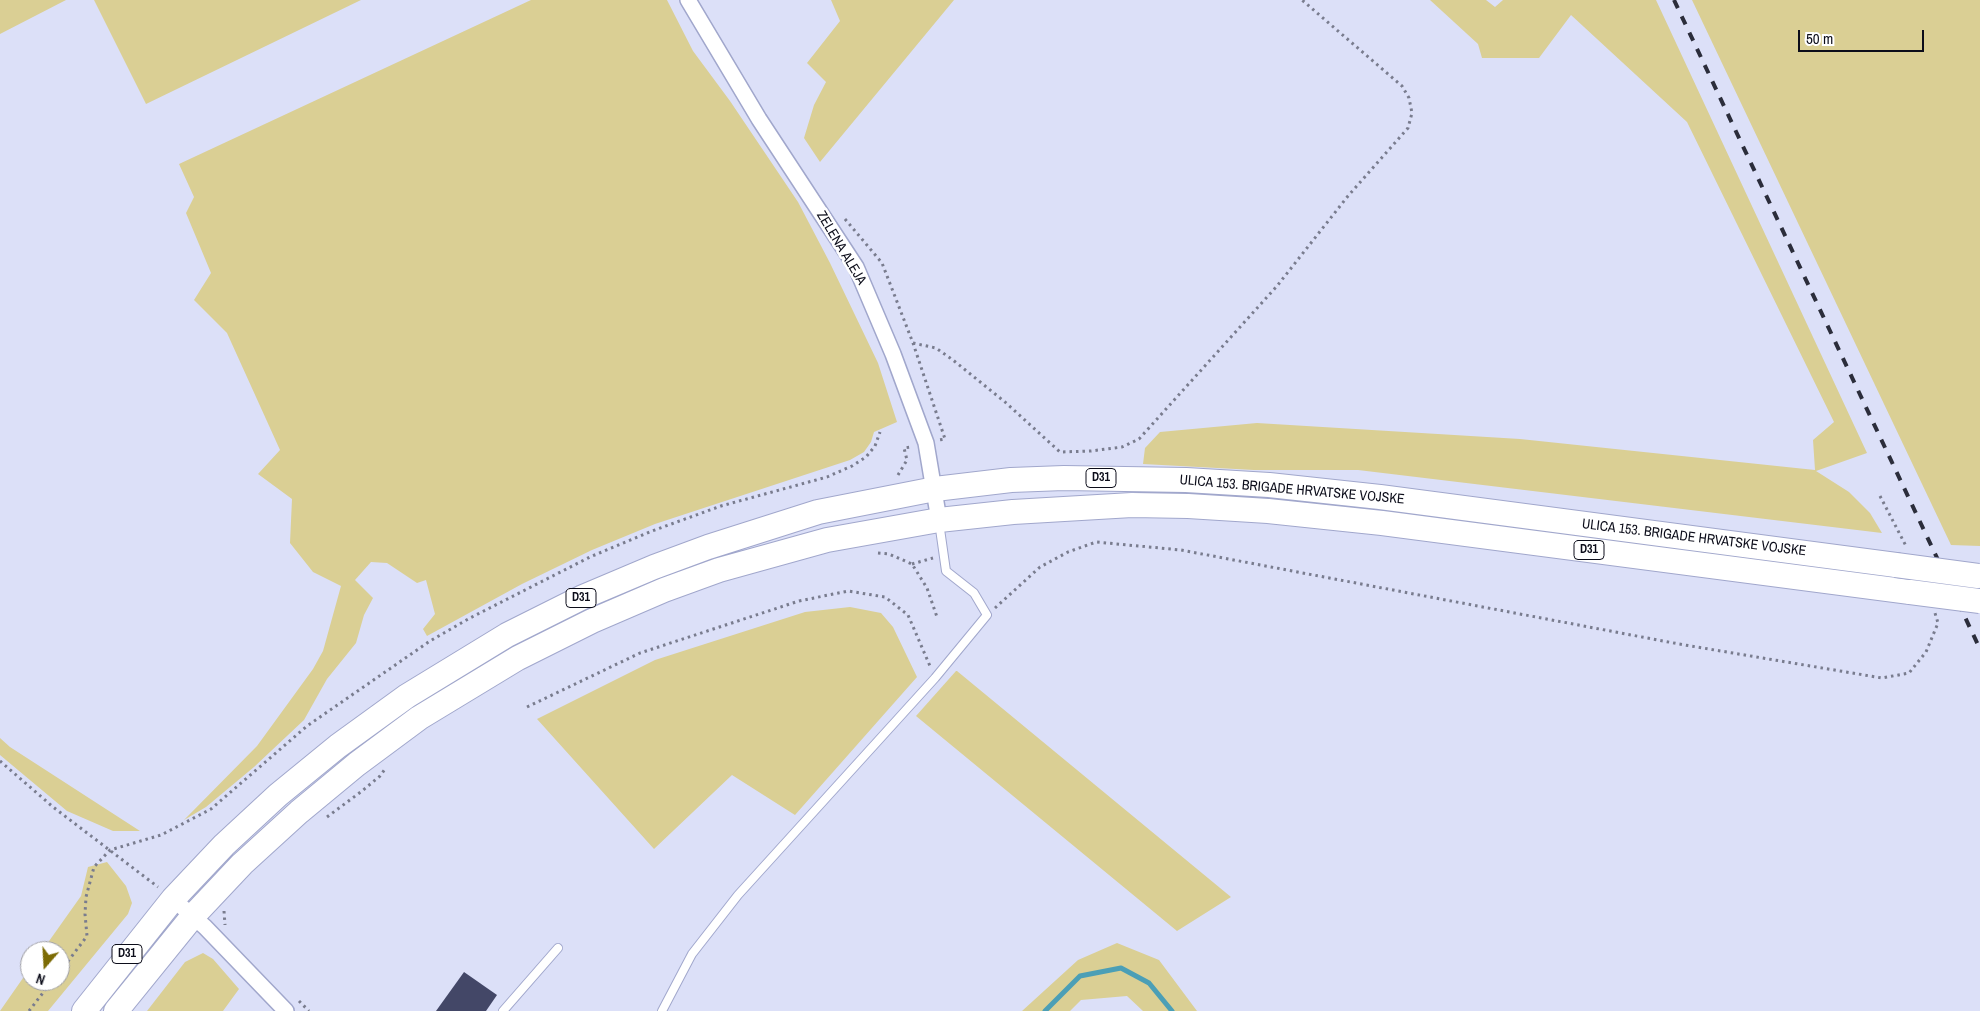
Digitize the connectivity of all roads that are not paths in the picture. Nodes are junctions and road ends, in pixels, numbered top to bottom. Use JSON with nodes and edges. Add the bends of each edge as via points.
{"nodes":[{"id":1,"x":688,"y":0,"type":"edge"},
{"id":2,"x":935,"y":489,"type":"junction"},
{"id":3,"x":939,"y":520,"type":"junction"},
{"id":4,"x":1979,"y":576,"type":"edge"},
{"id":5,"x":1980,"y":601,"type":"edge"},
{"id":6,"x":173,"y":899,"type":"junction"},
{"id":7,"x":193,"y":916,"type":"junction"},
{"id":8,"x":558,"y":948,"type":"dead end"},
{"id":9,"x":84,"y":1011,"type":"edge"},
{"id":10,"x":116,"y":1011,"type":"edge"},
{"id":11,"x":286,"y":1011,"type":"edge"},
{"id":12,"x":503,"y":1011,"type":"edge"},
{"id":13,"x":662,"y":1011,"type":"edge"}],
"edges":[{"from":1,"to":2,"type":"street","name":"ZELENA ALEJA","via":[[759,119],[856,267],[926,443]]},
{"from":2,"to":3,"type":"street","name":"ZELENA ALEJA"},
{"from":2,"to":4,"type":"main road","name":"ULICA 153. BRIGADE HRVATSKE VOJSKE","number":"D31","bridge":true,"via":[[1011,480],[1064,478],[1268,485],[1901,557]]},
{"from":2,"to":6,"type":"main road","name":"ULICA 153. BRIGADE HRVATSKE VOJSKE","number":"D31","via":[[818,512],[708,547],[583,597],[507,635],[407,696],[338,746],[278,795]]},
{"from":3,"to":5,"type":"main road","name":"ULICA 153. BRIGADE HRVATSKE VOJSKE","number":"D31","bridge":true,"via":[[1132,505],[1268,511]]},
{"from":3,"to":7,"type":"main road","name":"ULICA 153. BRIGADE HRVATSKE VOJSKE","number":"D31","via":[[827,540],[718,570],[592,621],[518,658],[419,718],[357,764],[242,864]]},
{"from":3,"to":13,"type":"lane","via":[[946,571],[974,593],[987,616],[738,895],[692,954]]},
{"from":6,"to":7,"type":"street"},
{"from":6,"to":9,"type":"main road","name":"ULICA 153. BRIGADE HRVATSKE VOJSKE","number":"D31"},
{"from":7,"to":10,"type":"main road","name":"ULICA 153. BRIGADE HRVATSKE VOJSKE","number":"D31"},
{"from":7,"to":11,"type":"street"},
{"from":8,"to":12,"type":"lane"}]}
